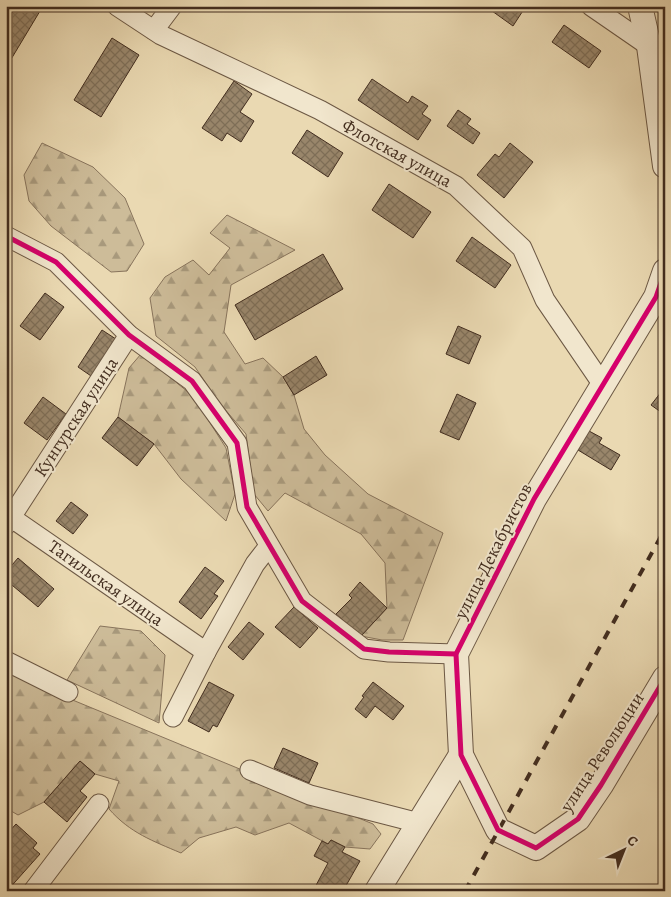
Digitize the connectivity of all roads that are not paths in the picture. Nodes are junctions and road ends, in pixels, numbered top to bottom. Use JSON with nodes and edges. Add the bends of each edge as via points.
{"nodes":[{"id":1,"x":117,"y":6,"type":"edge"},
{"id":2,"x":172,"y":6,"type":"edge"},
{"id":3,"x":591,"y":6,"type":"edge"},
{"id":4,"x":640,"y":6,"type":"edge"},
{"id":5,"x":154,"y":30,"type":"junction"},
{"id":6,"x":648,"y":46,"type":"junction"},
{"id":7,"x":665,"y":166,"type":"edge"},
{"id":8,"x":6,"y":236,"type":"edge"},
{"id":9,"x":665,"y":270,"type":"edge"},
{"id":10,"x":129,"y":335,"type":"junction"},
{"id":11,"x":603,"y":385,"type":"junction"},
{"id":12,"x":8,"y":518,"type":"edge"},
{"id":13,"x":269,"y":546,"type":"junction"},
{"id":14,"x":206,"y":652,"type":"junction"},
{"id":15,"x":456,"y":654,"type":"junction"},
{"id":16,"x":6,"y":661,"type":"edge"},
{"id":17,"x":665,"y":678,"type":"edge"},
{"id":18,"x":68,"y":692,"type":"dead end"},
{"id":19,"x":173,"y":717,"type":"dead end"},
{"id":20,"x":461,"y":754,"type":"junction"},
{"id":21,"x":250,"y":770,"type":"dead end"},
{"id":22,"x":98,"y":804,"type":"dead end"},
{"id":23,"x":419,"y":823,"type":"junction"},
{"id":24,"x":33,"y":891,"type":"edge"},
{"id":25,"x":377,"y":891,"type":"edge"}],
"edges":[{"from":1,"to":5,"type":"street","name":"Флотская улица"},
{"from":2,"to":5,"type":"street"},
{"from":3,"to":6,"type":"street"},
{"from":4,"to":6,"type":"street"},
{"from":5,"to":11,"type":"street","name":"Флотская улица","via":[[320,110],[456,186],[522,248],[545,300]]},
{"from":6,"to":7,"type":"street"},
{"from":8,"to":10,"type":"street","via":[[56,262]]},
{"from":9,"to":11,"type":"street","name":"улица Декабристов","via":[[656,297]]},
{"from":10,"to":12,"type":"street","name":"Кунгурская улица"},
{"from":10,"to":13,"type":"street","via":[[192,381],[237,443],[247,507]]},
{"from":11,"to":15,"type":"street","name":"улица Декабристов","via":[[534,499]]},
{"from":12,"to":14,"type":"street","name":"Тагильская улица"},
{"from":13,"to":14,"type":"street","via":[[255,564]]},
{"from":13,"to":15,"type":"street","via":[[302,600],[364,649]]},
{"from":14,"to":19,"type":"street"},
{"from":15,"to":20,"type":"street","name":"улица Декабристов"},
{"from":16,"to":18,"type":"street"},
{"from":17,"to":20,"type":"street","name":"улица Революции","via":[[578,820],[536,848],[498,830]]},
{"from":20,"to":23,"type":"street"},
{"from":21,"to":23,"type":"street","via":[[310,795]]},
{"from":22,"to":24,"type":"street"},
{"from":23,"to":25,"type":"street"}]}
